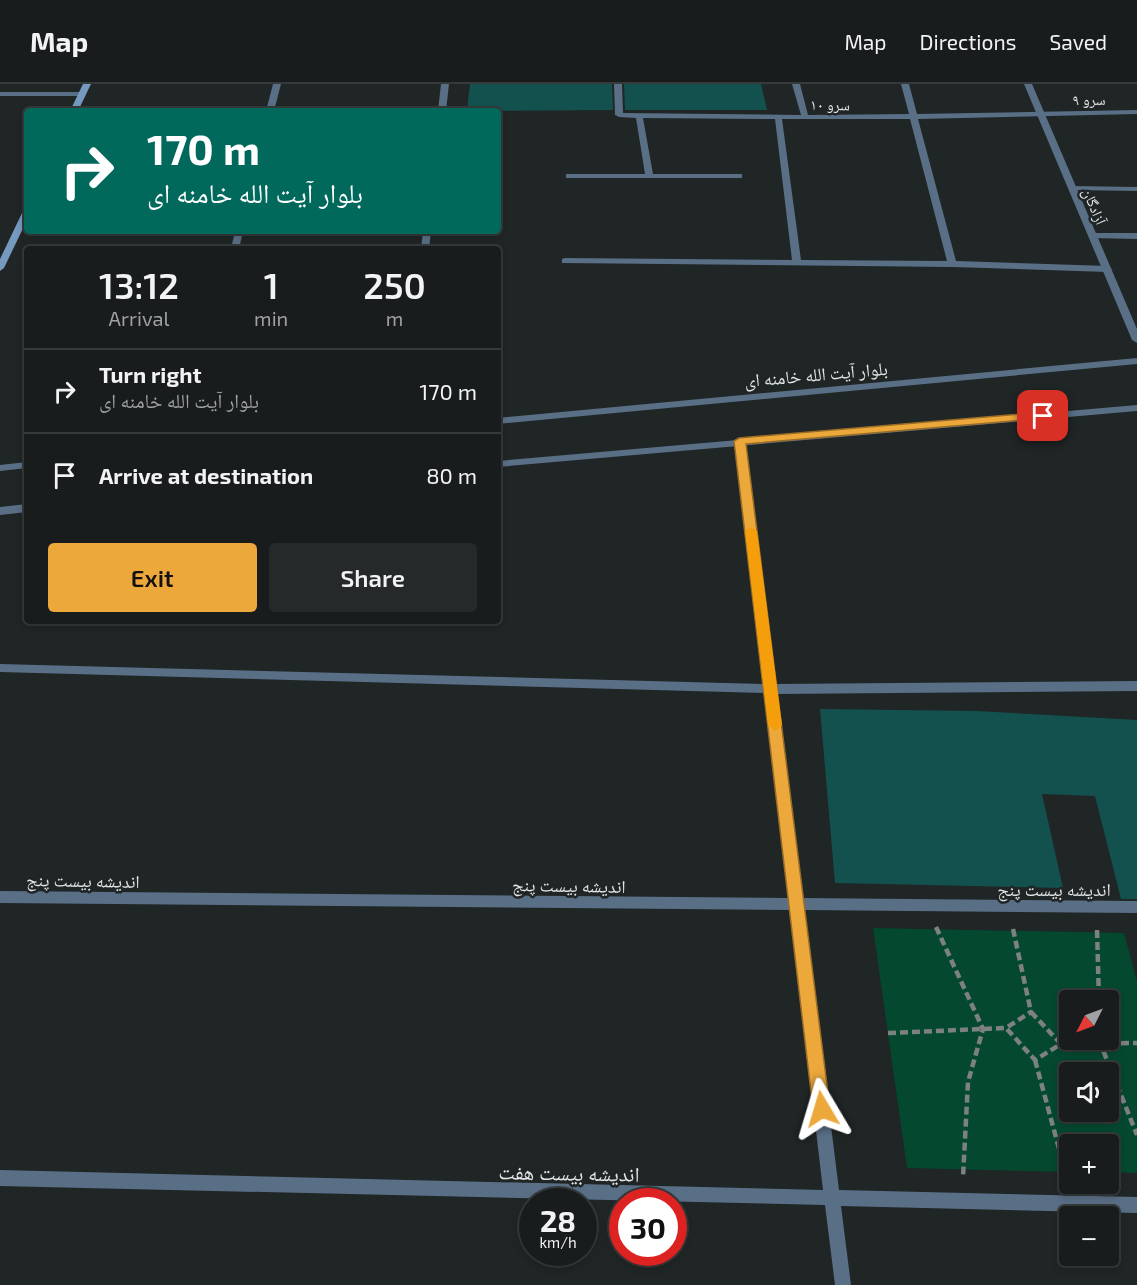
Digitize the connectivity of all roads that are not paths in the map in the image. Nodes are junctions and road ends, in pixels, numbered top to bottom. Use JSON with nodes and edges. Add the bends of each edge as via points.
{"nodes":[{"id":1,"x":87,"y":84,"type":"edge"},
{"id":2,"x":277,"y":84,"type":"edge"},
{"id":3,"x":445,"y":84,"type":"edge"},
{"id":4,"x":618,"y":84,"type":"edge"},
{"id":5,"x":796,"y":84,"type":"edge"},
{"id":6,"x":905,"y":84,"type":"edge"},
{"id":7,"x":1028,"y":84,"type":"edge"},
{"id":8,"x":0,"y":94,"type":"edge"},
{"id":9,"x":82,"y":94,"type":"junction"},
{"id":10,"x":75,"y":108,"type":"edge"},
{"id":11,"x":271,"y":108,"type":"edge"},
{"id":12,"x":442,"y":108,"type":"edge"},
{"id":13,"x":1137,"y":112,"type":"edge"},
{"id":14,"x":1041,"y":114,"type":"junction"},
{"id":15,"x":639,"y":115,"type":"junction"},
{"id":16,"x":778,"y":116,"type":"junction"},
{"id":17,"x":805,"y":117,"type":"junction"},
{"id":18,"x":912,"y":117,"type":"junction"},
{"id":19,"x":569,"y":176,"type":"dead end"},
{"id":20,"x":650,"y":176,"type":"junction"},
{"id":21,"x":739,"y":176,"type":"dead end"},
{"id":22,"x":1073,"y":188,"type":"junction"},
{"id":23,"x":1137,"y":189,"type":"edge"},
{"id":24,"x":24,"y":216,"type":"edge"},
{"id":25,"x":1094,"y":236,"type":"junction"},
{"id":26,"x":1137,"y":236,"type":"edge"},
{"id":27,"x":5,"y":247,"type":"edge"},
{"id":28,"x":565,"y":261,"type":"dead end"},
{"id":29,"x":797,"y":263,"type":"junction"},
{"id":30,"x":952,"y":264,"type":"junction"},
{"id":31,"x":0,"y":268,"type":"edge"},
{"id":32,"x":1108,"y":269,"type":"junction"},
{"id":33,"x":1137,"y":340,"type":"edge"},
{"id":34,"x":1137,"y":361,"type":"edge"},
{"id":35,"x":1137,"y":408,"type":"edge"},
{"id":36,"x":501,"y":421,"type":"edge"},
{"id":37,"x":739,"y":441,"type":"junction"},
{"id":38,"x":501,"y":464,"type":"edge"},
{"id":39,"x":24,"y":465,"type":"edge"},
{"id":40,"x":0,"y":468,"type":"edge"},
{"id":41,"x":24,"y":508,"type":"edge"},
{"id":42,"x":0,"y":511,"type":"edge"},
{"id":43,"x":0,"y":668,"type":"edge"},
{"id":44,"x":1137,"y":686,"type":"edge"},
{"id":45,"x":771,"y":689,"type":"junction"},
{"id":46,"x":0,"y":897,"type":"edge"},
{"id":47,"x":797,"y":905,"type":"junction"},
{"id":48,"x":1137,"y":906,"type":"edge"},
{"id":49,"x":0,"y":1178,"type":"edge"},
{"id":50,"x":833,"y":1200,"type":"junction"},
{"id":51,"x":1137,"y":1205,"type":"edge"},
{"id":52,"x":843,"y":1285,"type":"edge"}],
"edges":[{"from":1,"to":9,"type":"main road"},
{"from":2,"to":11,"type":"street"},
{"from":3,"to":12,"type":"street"},
{"from":4,"to":15,"type":"street","name":"سرو ۱۰","via":[[620,115]]},
{"from":5,"to":17,"type":"street"},
{"from":6,"to":18,"type":"street"},
{"from":7,"to":14,"type":"street","name":"آزادگان"},
{"from":8,"to":9,"type":"street"},
{"from":9,"to":10,"type":"main road"},
{"from":13,"to":14,"type":"street","name":"سرو ۹"},
{"from":14,"to":18,"type":"street","name":"سرو ۱۰"},
{"from":14,"to":22,"type":"street","name":"آزادگان"},
{"from":15,"to":16,"type":"street","name":"سرو ۱۰"},
{"from":15,"to":20,"type":"street"},
{"from":16,"to":17,"type":"street","name":"سرو ۱۰"},
{"from":16,"to":29,"type":"street"},
{"from":17,"to":18,"type":"street","name":"سرو ۱۰"},
{"from":18,"to":30,"type":"street"},
{"from":19,"to":20,"type":"street"},
{"from":20,"to":21,"type":"street"},
{"from":22,"to":23,"type":"street"},
{"from":22,"to":25,"type":"street","name":"آزادگان"},
{"from":24,"to":27,"type":"main road"},
{"from":25,"to":26,"type":"street"},
{"from":25,"to":32,"type":"street","name":"آزادگان"},
{"from":27,"to":31,"type":"main road"},
{"from":28,"to":29,"type":"street"},
{"from":29,"to":30,"type":"street"},
{"from":30,"to":32,"type":"street"},
{"from":32,"to":33,"type":"street","name":"آزادگان"},
{"from":34,"to":36,"type":"street","name":"بلوار آیت الله خامنه ای"},
{"from":35,"to":37,"type":"street"},
{"from":37,"to":38,"type":"street"},
{"from":37,"to":45,"type":"street"},
{"from":39,"to":40,"type":"street"},
{"from":41,"to":42,"type":"street"},
{"from":43,"to":45,"type":"street"},
{"from":44,"to":45,"type":"street"},
{"from":45,"to":47,"type":"street"},
{"from":46,"to":47,"type":"street","name":"اندیشه بیست پنج"},
{"from":47,"to":48,"type":"street","name":"اندیشه بیست پنج"},
{"from":47,"to":50,"type":"street"},
{"from":49,"to":50,"type":"street","name":"اندیشه بیست هفت"},
{"from":50,"to":51,"type":"street","name":"اندیشه بیست هفت"},
{"from":50,"to":52,"type":"street"}]}
